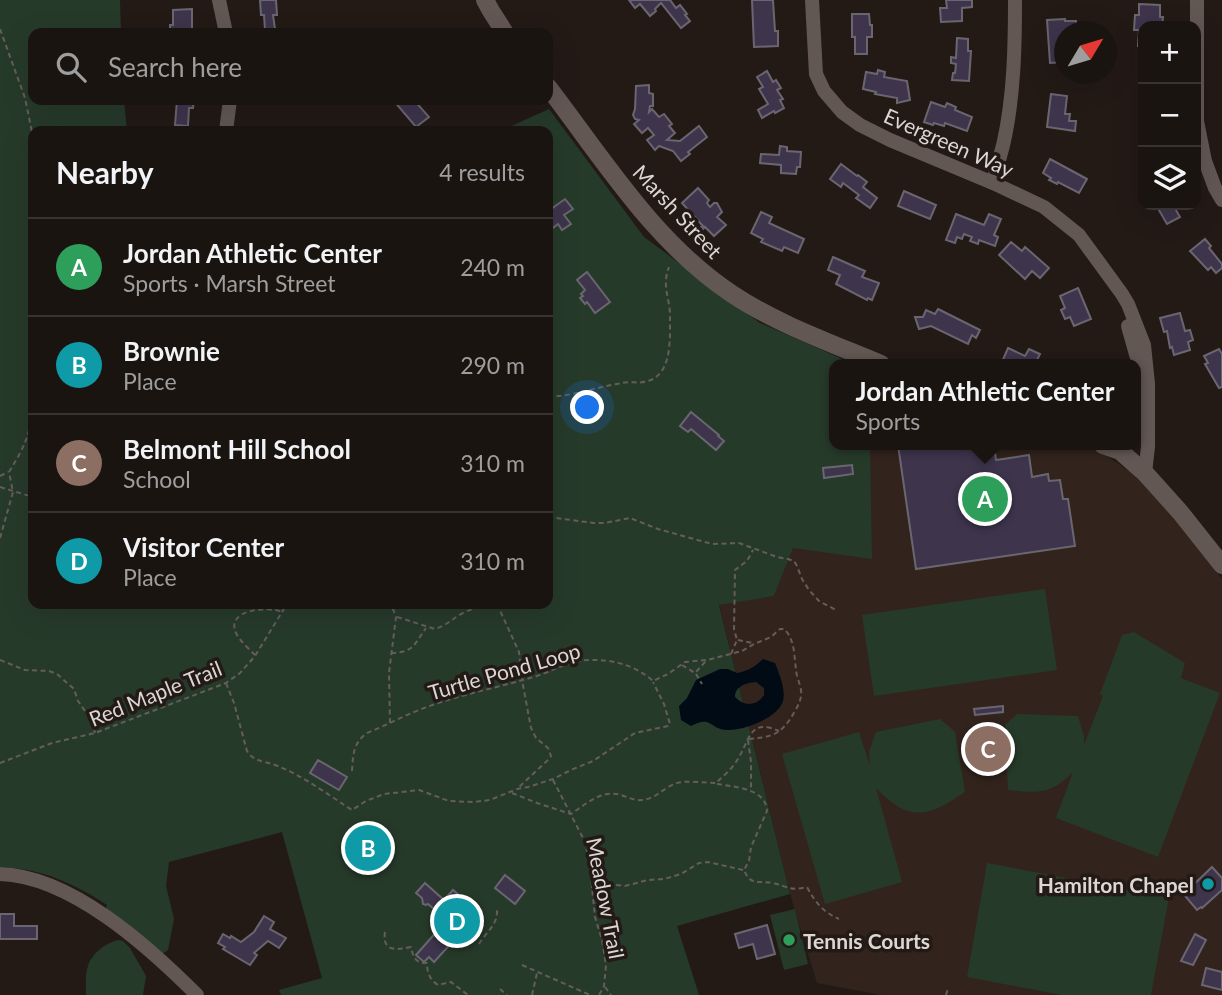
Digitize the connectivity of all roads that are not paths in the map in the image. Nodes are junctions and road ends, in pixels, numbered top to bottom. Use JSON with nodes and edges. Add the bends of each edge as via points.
{"nodes":[{"id":1,"x":219,"y":0,"type":"edge"},
{"id":2,"x":485,"y":0,"type":"edge"},
{"id":3,"x":812,"y":0,"type":"edge"},
{"id":4,"x":1015,"y":0,"type":"edge"},
{"id":5,"x":1198,"y":0,"type":"edge"},
{"id":6,"x":225,"y":28,"type":"edge"},
{"id":7,"x":501,"y":28,"type":"edge"},
{"id":8,"x":553,"y":95,"type":"edge"},
{"id":9,"x":229,"y":105,"type":"edge"},
{"id":10,"x":227,"y":126,"type":"edge"},
{"id":11,"x":993,"y":183,"type":"junction"},
{"id":12,"x":1222,"y":200,"type":"edge"},
{"id":13,"x":1122,"y":294,"type":"junction"},
{"id":14,"x":869,"y":359,"type":"edge"},
{"id":15,"x":1137,"y":359,"type":"edge"},
{"id":16,"x":1124,"y":450,"type":"edge"},
{"id":17,"x":1145,"y":473,"type":"junction"},
{"id":18,"x":1222,"y":565,"type":"edge"},
{"id":19,"x":0,"y":874,"type":"edge"},
{"id":20,"x":197,"y":995,"type":"edge"}],
"edges":[{"from":1,"to":6,"type":"street"},
{"from":2,"to":7,"type":"street"},
{"from":3,"to":11,"type":"street","name":"Evergreen Way","via":[[816,74],[842,112],[890,140]]},
{"from":4,"to":11,"type":"street","via":[[1011,92]]},
{"from":5,"to":12,"type":"street","via":[[1197,121],[1205,161]]},
{"from":8,"to":14,"type":"street","name":"Marsh Street","via":[[641,209],[714,282],[779,320]]},
{"from":9,"to":10,"type":"street"},
{"from":11,"to":13,"type":"street","name":"Evergreen Way","via":[[1044,207],[1079,235]]},
{"from":13,"to":15,"type":"street","name":"Evergreen Way"},
{"from":13,"to":17,"type":"street","name":"Evergreen Way","via":[[1144,345],[1148,384]]},
{"from":16,"to":17,"type":"street"},
{"from":17,"to":18,"type":"street"},
{"from":19,"to":20,"type":"street","via":[[37,880],[103,914]]}]}
